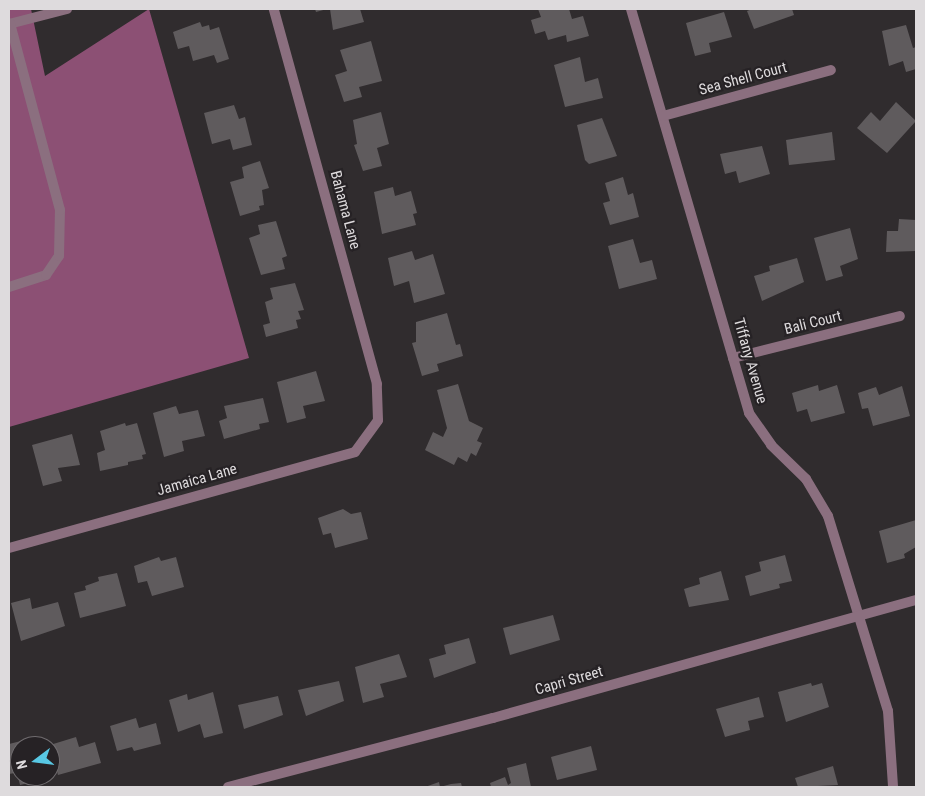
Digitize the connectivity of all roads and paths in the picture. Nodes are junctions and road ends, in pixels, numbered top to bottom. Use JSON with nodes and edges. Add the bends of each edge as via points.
{"nodes":[{"id":1,"x":67,"y":9,"type":"edge"},
{"id":2,"x":274,"y":9,"type":"edge"},
{"id":3,"x":632,"y":9,"type":"edge"},
{"id":4,"x":9,"y":24,"type":"edge"},
{"id":5,"x":831,"y":70,"type":"dead end"},
{"id":6,"x":663,"y":116,"type":"junction"},
{"id":7,"x":9,"y":287,"type":"edge"},
{"id":8,"x":900,"y":316,"type":"dead end"},
{"id":9,"x":733,"y":358,"type":"junction"},
{"id":10,"x":378,"y":420,"type":"joint"},
{"id":11,"x":9,"y":548,"type":"edge"},
{"id":12,"x":916,"y":600,"type":"edge"},
{"id":13,"x":858,"y":616,"type":"junction"},
{"id":14,"x":228,"y":787,"type":"edge"},
{"id":15,"x":893,"y":787,"type":"edge"}],
"edges":[{"from":1,"to":4,"type":"street"},
{"from":2,"to":10,"type":"street","name":"Bahama Lane","via":[[377,384]]},
{"from":3,"to":6,"type":"street","name":"Tiffany Avenue"},
{"from":4,"to":7,"type":"street","via":[[60,210],[59,256],[46,275]]},
{"from":5,"to":6,"type":"street","name":"Sea Shell Court"},
{"from":6,"to":9,"type":"street","name":"Tiffany Avenue"},
{"from":8,"to":9,"type":"street","name":"Bali Court"},
{"from":9,"to":13,"type":"street","name":"Tiffany Avenue","via":[[749,413],[771,445],[806,479],[828,516]]},
{"from":10,"to":11,"type":"street","name":"Jamaica Lane","via":[[354,452]]},
{"from":12,"to":13,"type":"street","name":"Capri Street"},
{"from":13,"to":14,"type":"street","name":"Capri Street","via":[[494,718]]},
{"from":13,"to":15,"type":"street","name":"Tiffany Avenue","via":[[888,711]]}]}
